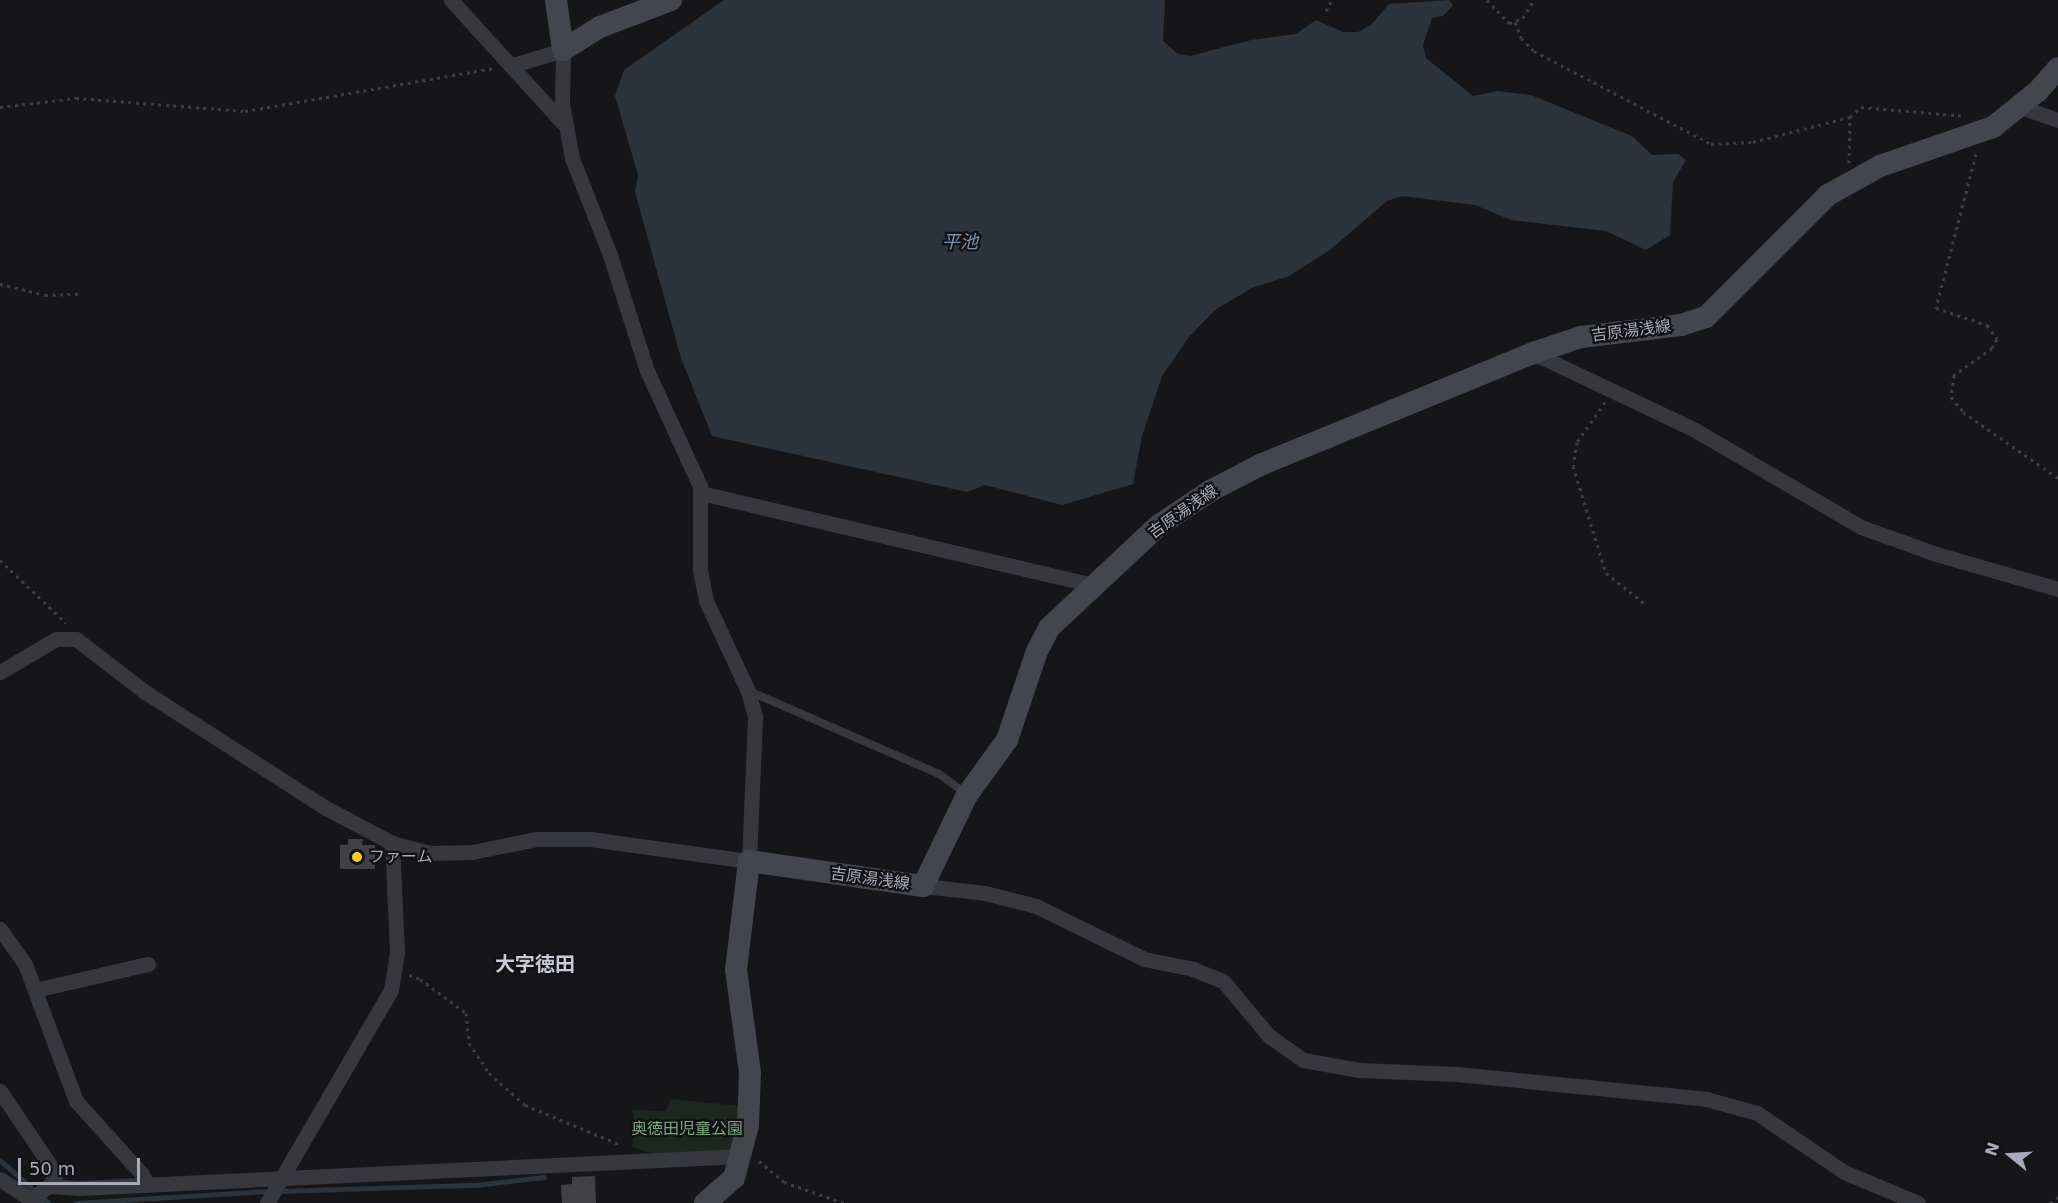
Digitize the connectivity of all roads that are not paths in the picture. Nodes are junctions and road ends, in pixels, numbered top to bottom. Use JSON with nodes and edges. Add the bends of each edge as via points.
{"nodes":[{"id":1,"x":451,"y":0,"type":"edge"},
{"id":2,"x":556,"y":0,"type":"edge"},
{"id":3,"x":671,"y":0,"type":"edge"},
{"id":4,"x":563,"y":50,"type":"junction"},
{"id":5,"x":513,"y":65,"type":"junction"},
{"id":6,"x":2058,"y":68,"type":"edge"},
{"id":7,"x":2011,"y":113,"type":"junction"},
{"id":8,"x":2058,"y":120,"type":"edge"},
{"id":9,"x":565,"y":125,"type":"junction"},
{"id":10,"x":1533,"y":353,"type":"junction"},
{"id":11,"x":701,"y":494,"type":"junction"},
{"id":12,"x":1092,"y":585,"type":"junction"},
{"id":13,"x":2058,"y":590,"type":"edge"},
{"id":14,"x":0,"y":672,"type":"edge"},
{"id":15,"x":748,"y":691,"type":"junction"},
{"id":16,"x":967,"y":795,"type":"junction"},
{"id":17,"x":392,"y":843,"type":"junction"},
{"id":18,"x":749,"y":861,"type":"junction"},
{"id":19,"x":923,"y":886,"type":"junction"},
{"id":20,"x":0,"y":929,"type":"edge"},
{"id":21,"x":148,"y":964,"type":"dead end"},
{"id":22,"x":35,"y":990,"type":"junction"},
{"id":23,"x":0,"y":1091,"type":"edge"},
{"id":24,"x":744,"y":1152,"type":"junction"},
{"id":25,"x":0,"y":1179,"type":"edge"},
{"id":26,"x":280,"y":1179,"type":"junction"},
{"id":27,"x":147,"y":1185,"type":"junction"},
{"id":28,"x":49,"y":1186,"type":"junction"},
{"id":29,"x":36,"y":1203,"type":"edge"},
{"id":30,"x":267,"y":1203,"type":"edge"},
{"id":31,"x":705,"y":1203,"type":"edge"},
{"id":32,"x":1918,"y":1203,"type":"edge"}],
"edges":[{"from":1,"to":5,"type":"street"},
{"from":2,"to":4,"type":"main road"},
{"from":3,"to":4,"type":"main road","via":[[600,27]]},
{"from":4,"to":5,"type":"street"},
{"from":4,"to":9,"type":"street"},
{"from":5,"to":9,"type":"street"},
{"from":6,"to":7,"type":"main road","name":"吉原湯浅線"},
{"from":7,"to":8,"type":"street"},
{"from":7,"to":10,"type":"main road","name":"吉原湯浅線","via":[[1983,132],[1880,166],[1851,180],[1806,214],[1729,298],[1706,317],[1681,325],[1581,337]]},
{"from":9,"to":11,"type":"street","via":[[575,169],[610,255],[647,371]]},
{"from":10,"to":12,"type":"main road","name":"吉原湯浅線","via":[[1260,465],[1210,491],[1158,526]]},
{"from":10,"to":13,"type":"street","via":[[1695,430],[1861,527]]},
{"from":11,"to":12,"type":"street"},
{"from":11,"to":15,"type":"street","via":[[700,570],[706,601]]},
{"from":12,"to":16,"type":"main road","name":"吉原湯浅線","via":[[1045,636],[1006,740]]},
{"from":14,"to":17,"type":"street","via":[[56,639],[84,643],[145,692],[326,808]]},
{"from":15,"to":16,"type":"lane","via":[[939,774]]},
{"from":15,"to":18,"type":"street","via":[[756,731]]},
{"from":16,"to":19,"type":"main road","name":"吉原湯浅線"},
{"from":17,"to":18,"type":"street","via":[[430,853],[472,852],[536,839],[600,840]]},
{"from":17,"to":26,"type":"street","via":[[396,972],[382,1011]]},
{"from":18,"to":19,"type":"main road","name":"吉原湯浅線"},
{"from":18,"to":24,"type":"main road","via":[[736,970],[750,1073]]},
{"from":19,"to":32,"type":"street","via":[[985,893],[1026,903],[1143,959],[1193,969],[1223,981],[1269,1036],[1303,1060],[1359,1070],[1457,1074],[1706,1099],[1757,1113],[1844,1172]]},
{"from":20,"to":22,"type":"street","via":[[25,964]]},
{"from":21,"to":22,"type":"street"},
{"from":22,"to":27,"type":"street","via":[[76,1101],[142,1174]]},
{"from":23,"to":28,"type":"street","via":[[50,1165],[55,1176]]},
{"from":24,"to":26,"type":"street"},
{"from":24,"to":31,"type":"main road","via":[[728,1185]]},
{"from":25,"to":29,"type":"street"},
{"from":26,"to":27,"type":"street"},
{"from":26,"to":30,"type":"street"},
{"from":27,"to":28,"type":"street"},
{"from":28,"to":29,"type":"street","via":[[39,1193]]}]}
